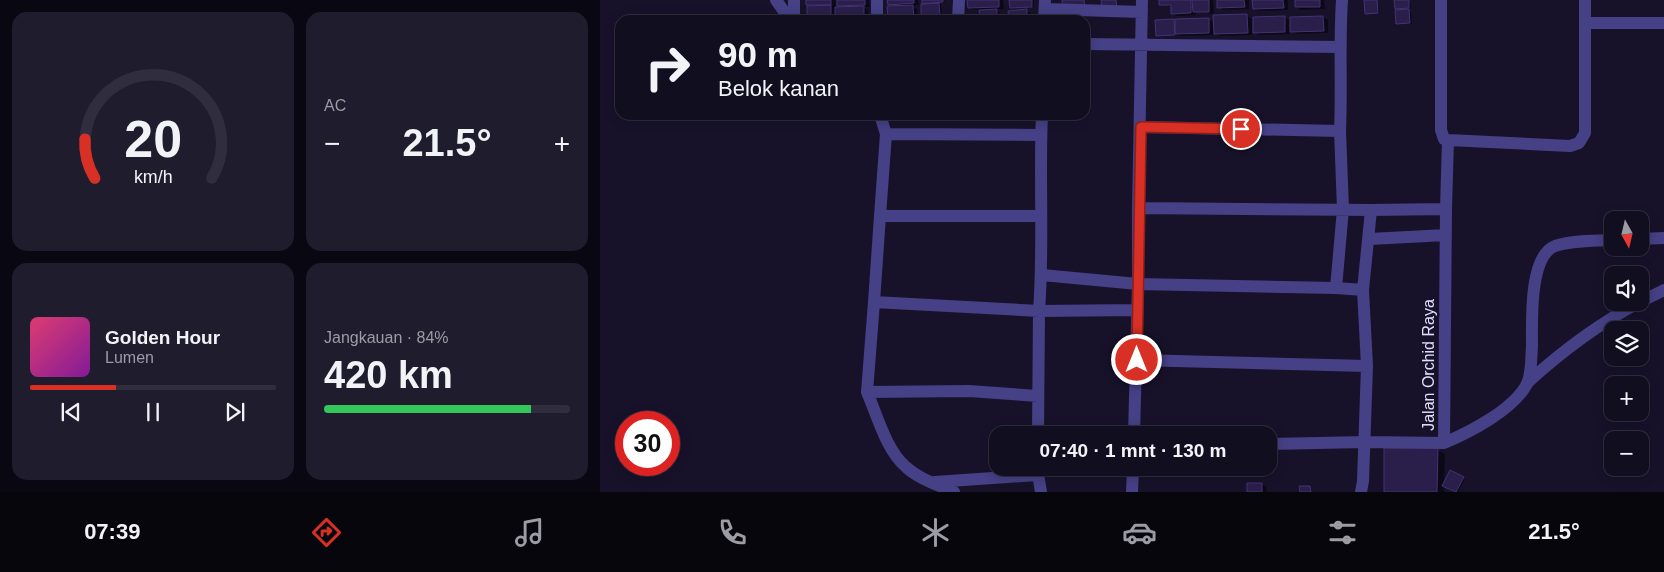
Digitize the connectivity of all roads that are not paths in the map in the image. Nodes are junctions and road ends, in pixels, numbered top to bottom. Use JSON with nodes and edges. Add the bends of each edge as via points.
{"nodes":[{"id":1,"x":776,"y":0,"type":"edge"},
{"id":2,"x":794,"y":0,"type":"edge"},
{"id":3,"x":878,"y":0,"type":"edge"},
{"id":4,"x":959,"y":0,"type":"edge"},
{"id":5,"x":1342,"y":0,"type":"edge"},
{"id":6,"x":1441,"y":0,"type":"edge"},
{"id":7,"x":1585,"y":0,"type":"edge"},
{"id":8,"x":1142,"y":6,"type":"edge"},
{"id":9,"x":1044,"y":10,"type":"edge"},
{"id":10,"x":788,"y":15,"type":"edge"},
{"id":11,"x":792,"y":15,"type":"edge"},
{"id":12,"x":877,"y":15,"type":"edge"},
{"id":13,"x":958,"y":15,"type":"edge"},
{"id":14,"x":1585,"y":23,"type":"junction"},
{"id":15,"x":1664,"y":23,"type":"edge"},
{"id":16,"x":1090,"y":44,"type":"edge"},
{"id":17,"x":1142,"y":45,"type":"junction"},
{"id":18,"x":1339,"y":47,"type":"junction"},
{"id":19,"x":882,"y":120,"type":"edge"},
{"id":20,"x":1042,"y":120,"type":"edge"},
{"id":21,"x":1141,"y":127,"type":"junction"},
{"id":22,"x":1340,"y":131,"type":"junction"},
{"id":23,"x":886,"y":134,"type":"junction"},
{"id":24,"x":1041,"y":135,"type":"junction"},
{"id":25,"x":1448,"y":140,"type":"junction"},
{"id":26,"x":1138,"y":208,"type":"junction"},
{"id":27,"x":1343,"y":209,"type":"junction"},
{"id":28,"x":1446,"y":209,"type":"junction"},
{"id":29,"x":1371,"y":210,"type":"junction"},
{"id":30,"x":880,"y":216,"type":"junction"},
{"id":31,"x":1040,"y":216,"type":"junction"},
{"id":32,"x":1445,"y":234,"type":"junction"},
{"id":33,"x":1664,"y":238,"type":"edge"},
{"id":34,"x":1370,"y":239,"type":"junction"},
{"id":35,"x":1649,"y":239,"type":"edge"},
{"id":36,"x":1604,"y":241,"type":"edge"},
{"id":37,"x":1042,"y":275,"type":"junction"},
{"id":38,"x":1138,"y":284,"type":"junction"},
{"id":39,"x":1663,"y":286,"type":"edge"},
{"id":40,"x":1336,"y":288,"type":"junction"},
{"id":41,"x":1364,"y":290,"type":"junction"},
{"id":42,"x":1649,"y":296,"type":"edge"},
{"id":43,"x":874,"y":302,"type":"junction"},
{"id":44,"x":1137,"y":310,"type":"junction"},
{"id":45,"x":1039,"y":311,"type":"junction"},
{"id":46,"x":1625,"y":311,"type":"edge"},
{"id":47,"x":1137,"y":360,"type":"junction"},
{"id":48,"x":1366,"y":366,"type":"junction"},
{"id":49,"x":1527,"y":383,"type":"junction"},
{"id":50,"x":867,"y":392,"type":"junction"},
{"id":51,"x":1038,"y":396,"type":"junction"},
{"id":52,"x":1038,"y":426,"type":"edge"},
{"id":53,"x":1134,"y":426,"type":"edge"},
{"id":54,"x":1365,"y":442,"type":"junction"},
{"id":55,"x":1444,"y":443,"type":"junction"},
{"id":56,"x":1277,"y":444,"type":"edge"},
{"id":57,"x":990,"y":476,"type":"edge"},
{"id":58,"x":1038,"y":476,"type":"edge"},
{"id":59,"x":1132,"y":476,"type":"edge"},
{"id":60,"x":933,"y":482,"type":"junction"},
{"id":61,"x":954,"y":492,"type":"edge"},
{"id":62,"x":1041,"y":492,"type":"edge"},
{"id":63,"x":1132,"y":492,"type":"edge"},
{"id":64,"x":1361,"y":492,"type":"edge"}],
"edges":[{"from":1,"to":10,"type":"street"},
{"from":2,"to":11,"type":"street"},
{"from":3,"to":12,"type":"street"},
{"from":4,"to":13,"type":"street"},
{"from":5,"to":18,"type":"street"},
{"from":6,"to":25,"type":"street","name":"Jalan Orchid Raya","via":[[1441,130],[1444,139]]},
{"from":7,"to":14,"type":"street"},
{"from":8,"to":9,"type":"street"},
{"from":8,"to":17,"type":"street"},
{"from":14,"to":15,"type":"street"},
{"from":14,"to":25,"type":"street","via":[[1585,133],[1579,143],[1570,146]]},
{"from":16,"to":17,"type":"street"},
{"from":17,"to":18,"type":"street"},
{"from":17,"to":21,"type":"street"},
{"from":18,"to":22,"type":"street"},
{"from":19,"to":23,"type":"street"},
{"from":20,"to":24,"type":"street"},
{"from":21,"to":22,"type":"street"},
{"from":21,"to":26,"type":"street"},
{"from":22,"to":27,"type":"street"},
{"from":23,"to":24,"type":"street"},
{"from":23,"to":30,"type":"street"},
{"from":24,"to":31,"type":"street"},
{"from":25,"to":28,"type":"street","name":"Jalan Orchid Raya"},
{"from":26,"to":27,"type":"street"},
{"from":26,"to":38,"type":"street"},
{"from":27,"to":29,"type":"street"},
{"from":27,"to":40,"type":"street"},
{"from":28,"to":29,"type":"street"},
{"from":28,"to":32,"type":"street","name":"Jalan Orchid Raya"},
{"from":29,"to":34,"type":"street"},
{"from":30,"to":31,"type":"street"},
{"from":30,"to":43,"type":"street"},
{"from":31,"to":37,"type":"street"},
{"from":32,"to":34,"type":"street"},
{"from":32,"to":55,"type":"street","name":"Jalan Orchid Raya"},
{"from":33,"to":35,"type":"street"},
{"from":34,"to":41,"type":"street"},
{"from":36,"to":49,"type":"street","via":[[1566,244],[1550,249],[1542,257],[1533,302],[1531,364]]},
{"from":37,"to":38,"type":"street"},
{"from":37,"to":45,"type":"street"},
{"from":38,"to":40,"type":"street"},
{"from":38,"to":44,"type":"street"},
{"from":39,"to":42,"type":"street"},
{"from":40,"to":41,"type":"street"},
{"from":41,"to":48,"type":"street"},
{"from":43,"to":45,"type":"street"},
{"from":43,"to":50,"type":"street"},
{"from":44,"to":45,"type":"street"},
{"from":44,"to":47,"type":"street"},
{"from":45,"to":51,"type":"street"},
{"from":46,"to":49,"type":"street","via":[[1590,332]]},
{"from":47,"to":48,"type":"street"},
{"from":47,"to":53,"type":"street"},
{"from":48,"to":54,"type":"street"},
{"from":49,"to":55,"type":"street","via":[[1487,421]]},
{"from":50,"to":51,"type":"street","via":[[969,391]]},
{"from":50,"to":60,"type":"street","via":[[900,461],[912,472]]},
{"from":51,"to":52,"type":"street"},
{"from":54,"to":55,"type":"street","name":"Jalan Orchid Raya"},
{"from":54,"to":56,"type":"street","name":"Jalan Orchid Raya"},
{"from":54,"to":64,"type":"street"},
{"from":57,"to":60,"type":"street"},
{"from":58,"to":62,"type":"street"},
{"from":59,"to":63,"type":"street"},
{"from":60,"to":61,"type":"street"}]}
